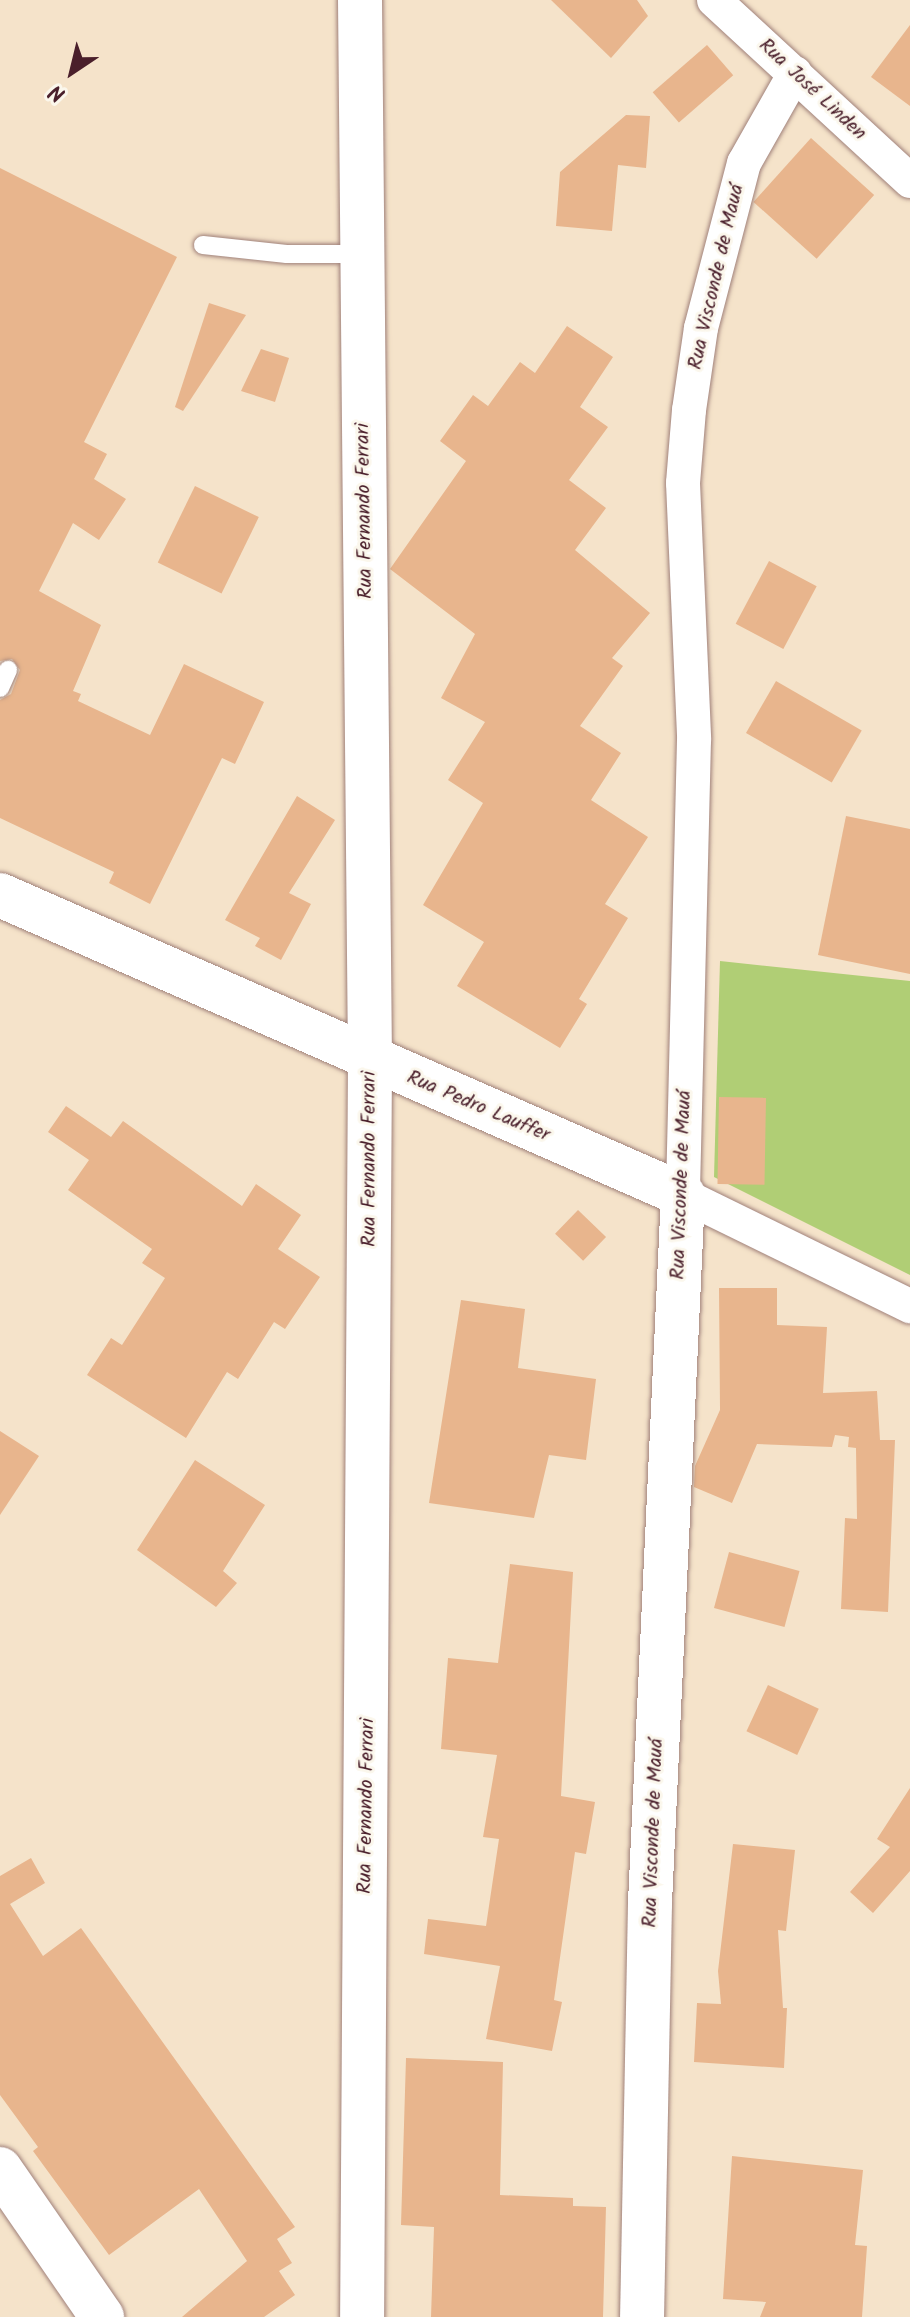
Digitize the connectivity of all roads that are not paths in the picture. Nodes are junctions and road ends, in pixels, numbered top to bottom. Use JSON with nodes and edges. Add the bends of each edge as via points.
{"nodes":[{"id":1,"x":360,"y":0,"type":"edge"},
{"id":2,"x":714,"y":0,"type":"edge"},
{"id":3,"x":795,"y":73,"type":"junction"},
{"id":4,"x":910,"y":181,"type":"edge"},
{"id":5,"x":203,"y":245,"type":"dead end"},
{"id":6,"x":362,"y":254,"type":"junction"},
{"id":7,"x":0,"y":895,"type":"edge"},
{"id":8,"x":370,"y":1061,"type":"junction"},
{"id":9,"x":683,"y":1195,"type":"junction"},
{"id":10,"x":910,"y":1306,"type":"edge"},
{"id":11,"x":0,"y":2169,"type":"edge"},
{"id":12,"x":102,"y":2317,"type":"edge"},
{"id":13,"x":362,"y":2317,"type":"edge"},
{"id":14,"x":642,"y":2317,"type":"edge"}],
"edges":[{"from":1,"to":6,"type":"main road","name":"Rua Fernando Ferrari"},
{"from":2,"to":3,"type":"street","name":"Rua José Linden"},
{"from":3,"to":4,"type":"street","name":"Rua José Linden"},
{"from":3,"to":9,"type":"street","name":"Rua Visconde de Mauá","via":[[744,163],[701,328],[689,410],[683,483],[694,740]]},
{"from":5,"to":6,"type":"lane","via":[[287,254]]},
{"from":6,"to":8,"type":"main road","name":"Rua Fernando Ferrari"},
{"from":7,"to":8,"type":"main road","name":"Rua Pedro Lauffer"},
{"from":8,"to":9,"type":"main road","name":"Rua Pedro Lauffer"},
{"from":8,"to":13,"type":"main road","name":"Rua Fernando Ferrari"},
{"from":9,"to":10,"type":"street","name":"Rua Pedro Lauffer"},
{"from":9,"to":14,"type":"main road","name":"Rua Visconde de Mauá","via":[[650,1903]]},
{"from":11,"to":12,"type":"main road"}]}
